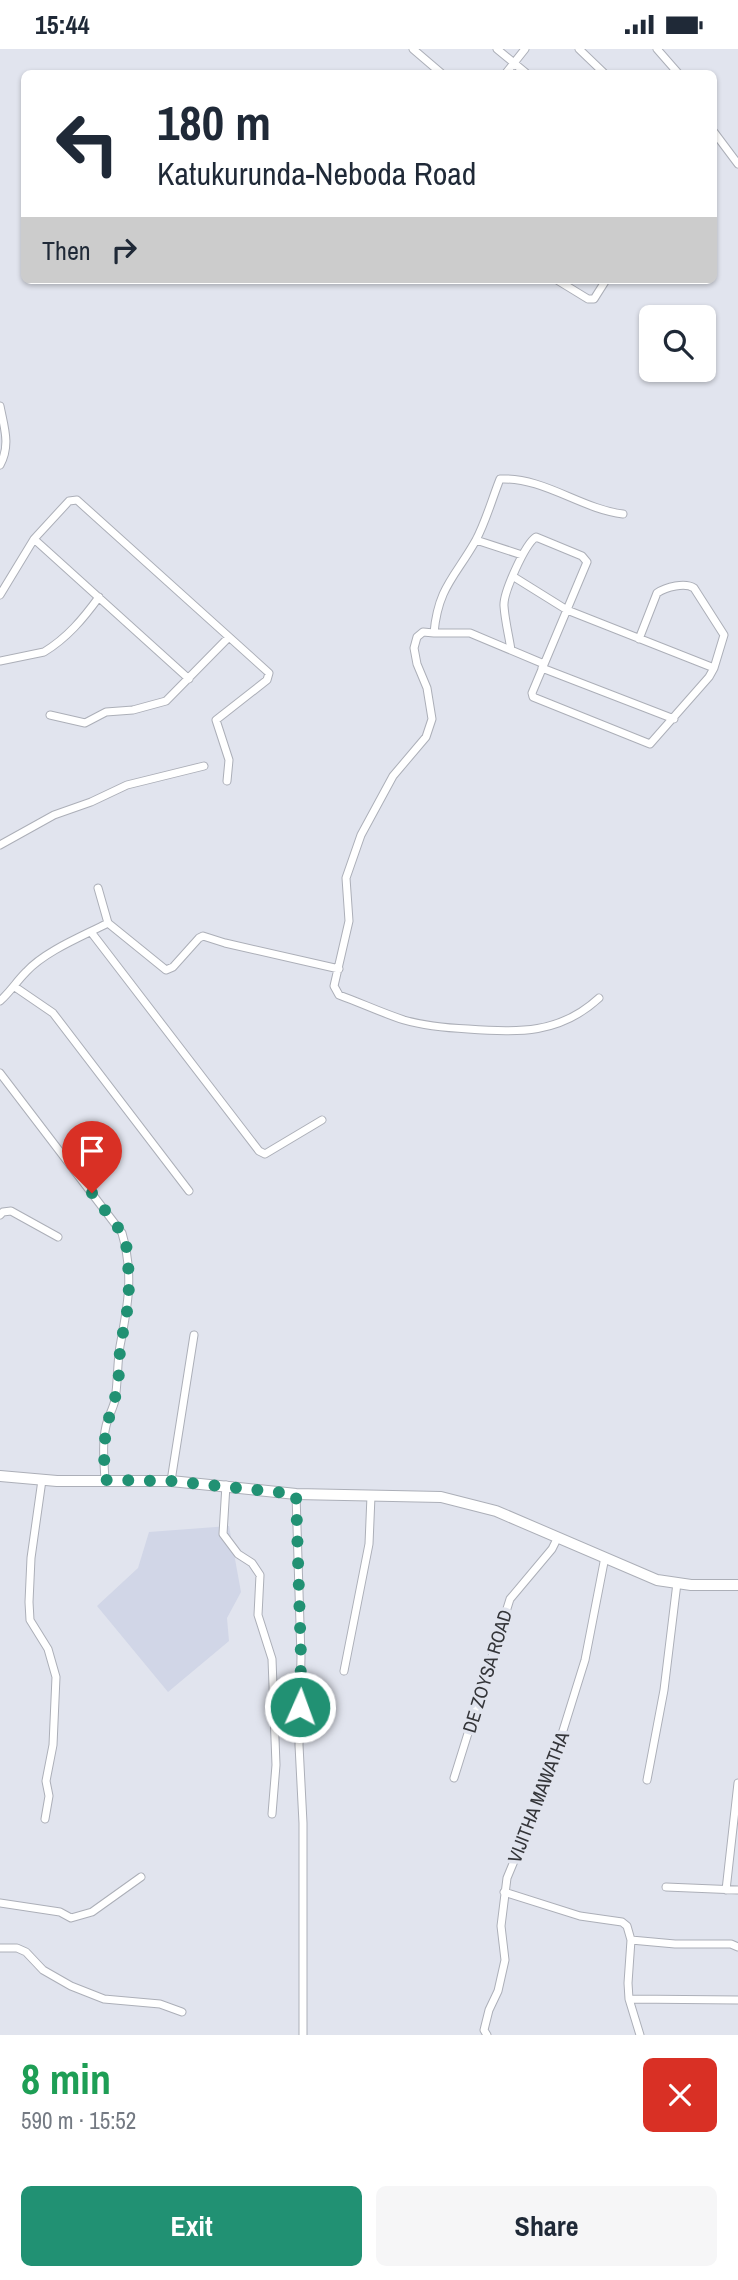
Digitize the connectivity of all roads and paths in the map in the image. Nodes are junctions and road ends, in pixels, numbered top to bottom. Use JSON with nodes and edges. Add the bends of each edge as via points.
{"nodes":[{"id":1,"x":413,"y":49,"type":"edge"},
{"id":2,"x":497,"y":49,"type":"edge"},
{"id":3,"x":525,"y":49,"type":"edge"},
{"id":4,"x":579,"y":49,"type":"edge"},
{"id":5,"x":657,"y":49,"type":"edge"},
{"id":6,"x":513,"y":63,"type":"junction"},
{"id":7,"x":438,"y":70,"type":"edge"},
{"id":8,"x":508,"y":70,"type":"edge"},
{"id":9,"x":522,"y":70,"type":"edge"},
{"id":10,"x":601,"y":70,"type":"edge"},
{"id":11,"x":675,"y":70,"type":"edge"},
{"id":12,"x":717,"y":136,"type":"edge"},
{"id":13,"x":738,"y":164,"type":"edge"},
{"id":14,"x":564,"y":284,"type":"edge"},
{"id":15,"x":603,"y":284,"type":"edge"},
{"id":16,"x":0,"y":406,"type":"edge"},
{"id":17,"x":0,"y":465,"type":"edge"},
{"id":18,"x":623,"y":514,"type":"dead end"},
{"id":19,"x":34,"y":539,"type":"junction"},
{"id":20,"x":475,"y":540,"type":"junction"},
{"id":21,"x":522,"y":555,"type":"junction"},
{"id":22,"x":514,"y":577,"type":"junction"},
{"id":23,"x":0,"y":595,"type":"edge"},
{"id":24,"x":99,"y":597,"type":"junction"},
{"id":25,"x":566,"y":610,"type":"junction"},
{"id":26,"x":434,"y":633,"type":"junction"},
{"id":27,"x":229,"y":638,"type":"junction"},
{"id":28,"x":639,"y":639,"type":"junction"},
{"id":29,"x":511,"y":650,"type":"junction"},
{"id":30,"x":0,"y":661,"type":"edge"},
{"id":31,"x":543,"y":666,"type":"junction"},
{"id":32,"x":714,"y":668,"type":"junction"},
{"id":33,"x":189,"y":679,"type":"junction"},
{"id":34,"x":50,"y":715,"type":"dead end"},
{"id":35,"x":674,"y":719,"type":"junction"},
{"id":36,"x":204,"y":766,"type":"dead end"},
{"id":37,"x":227,"y":781,"type":"dead end"},
{"id":38,"x":0,"y":845,"type":"edge"},
{"id":39,"x":98,"y":888,"type":"dead end"},
{"id":40,"x":108,"y":923,"type":"junction"},
{"id":41,"x":91,"y":932,"type":"junction"},
{"id":42,"x":339,"y":969,"type":"junction"},
{"id":43,"x":15,"y":987,"type":"junction"},
{"id":44,"x":599,"y":998,"type":"dead end"},
{"id":45,"x":0,"y":1001,"type":"edge"},
{"id":46,"x":0,"y":1073,"type":"edge"},
{"id":47,"x":322,"y":1120,"type":"dead end"},
{"id":48,"x":189,"y":1191,"type":"dead end"},
{"id":49,"x":0,"y":1215,"type":"edge"},
{"id":50,"x":58,"y":1237,"type":"dead end"},
{"id":51,"x":194,"y":1335,"type":"dead end"},
{"id":52,"x":0,"y":1476,"type":"edge"},
{"id":53,"x":41,"y":1480,"type":"junction"},
{"id":54,"x":105,"y":1480,"type":"junction"},
{"id":55,"x":172,"y":1481,"type":"junction"},
{"id":56,"x":226,"y":1485,"type":"junction"},
{"id":57,"x":296,"y":1494,"type":"junction"},
{"id":58,"x":371,"y":1496,"type":"junction"},
{"id":59,"x":558,"y":1537,"type":"junction"},
{"id":60,"x":605,"y":1557,"type":"junction"},
{"id":61,"x":677,"y":1583,"type":"junction"},
{"id":62,"x":738,"y":1585,"type":"edge"},
{"id":63,"x":344,"y":1671,"type":"dead end"},
{"id":64,"x":454,"y":1778,"type":"dead end"},
{"id":65,"x":647,"y":1780,"type":"dead end"},
{"id":66,"x":738,"y":1783,"type":"edge"},
{"id":67,"x":272,"y":1814,"type":"dead end"},
{"id":68,"x":45,"y":1819,"type":"dead end"},
{"id":69,"x":141,"y":1877,"type":"dead end"},
{"id":70,"x":666,"y":1887,"type":"dead end"},
{"id":71,"x":726,"y":1890,"type":"junction"},
{"id":72,"x":738,"y":1890,"type":"edge"},
{"id":73,"x":504,"y":1892,"type":"junction"},
{"id":74,"x":0,"y":1903,"type":"edge"},
{"id":75,"x":631,"y":1940,"type":"junction"},
{"id":76,"x":738,"y":1947,"type":"edge"},
{"id":77,"x":0,"y":1948,"type":"edge"},
{"id":78,"x":629,"y":2000,"type":"junction"},
{"id":79,"x":738,"y":2000,"type":"edge"},
{"id":80,"x":182,"y":2012,"type":"dead end"},
{"id":81,"x":303,"y":2035,"type":"edge"},
{"id":82,"x":487,"y":2035,"type":"edge"},
{"id":83,"x":640,"y":2035,"type":"edge"}],
"edges":[{"from":1,"to":7,"type":"street"},
{"from":2,"to":6,"type":"street"},
{"from":3,"to":6,"type":"street"},
{"from":4,"to":10,"type":"street"},
{"from":5,"to":11,"type":"street"},
{"from":6,"to":8,"type":"street"},
{"from":6,"to":9,"type":"street"},
{"from":12,"to":13,"type":"street"},
{"from":14,"to":15,"type":"street","via":[[588,299],[594,299]]},
{"from":16,"to":17,"type":"street","via":[[7,443]]},
{"from":18,"to":20,"type":"street","via":[[605,512],[547,488],[500,479]]},
{"from":19,"to":23,"type":"street"},
{"from":19,"to":24,"type":"street"},
{"from":19,"to":27,"type":"street","via":[[69,501],[77,501]]},
{"from":20,"to":21,"type":"street"},
{"from":20,"to":26,"type":"street","via":[[448,581]]},
{"from":21,"to":22,"type":"street"},
{"from":21,"to":25,"type":"street","via":[[536,537],[585,558]]},
{"from":22,"to":25,"type":"street"},
{"from":22,"to":29,"type":"street","via":[[503,604]]},
{"from":24,"to":30,"type":"street","via":[[78,625],[49,649]]},
{"from":24,"to":33,"type":"street"},
{"from":25,"to":28,"type":"street"},
{"from":25,"to":31,"type":"street"},
{"from":26,"to":29,"type":"street","via":[[470,633]]},
{"from":26,"to":42,"type":"street","via":[[423,632],[414,648],[432,719],[426,737],[393,776],[361,835],[346,879],[349,921]]},
{"from":27,"to":33,"type":"street"},
{"from":27,"to":37,"type":"street","via":[[269,676],[216,720],[229,760]]},
{"from":28,"to":32,"type":"street"},
{"from":28,"to":32,"type":"street","via":[[657,593],[691,586],[724,635]]},
{"from":29,"to":31,"type":"street"},
{"from":31,"to":35,"type":"street"},
{"from":31,"to":35,"type":"street","via":[[532,693],[536,699],[646,744]]},
{"from":32,"to":35,"type":"street"},
{"from":33,"to":34,"type":"street","via":[[166,701],[106,712],[85,723]]},
{"from":36,"to":38,"type":"street","via":[[127,785],[54,815]]},
{"from":39,"to":40,"type":"street"},
{"from":40,"to":41,"type":"street"},
{"from":40,"to":42,"type":"street","via":[[166,970],[203,936]]},
{"from":41,"to":43,"type":"street","via":[[26,971]]},
{"from":41,"to":47,"type":"street","via":[[259,1151],[265,1154]]},
{"from":42,"to":44,"type":"street","via":[[334,986],[339,995],[405,1020],[439,1027],[537,1030],[587,1009]]},
{"from":43,"to":45,"type":"street"},
{"from":43,"to":48,"type":"street","via":[[53,1013]]},
{"from":46,"to":54,"type":"street","via":[[122,1233],[128,1252],[129,1301],[114,1404],[106,1426]]},
{"from":49,"to":50,"type":"street","via":[[11,1211]]},
{"from":51,"to":55,"type":"street"},
{"from":52,"to":53,"type":"main road"},
{"from":53,"to":54,"type":"main road"},
{"from":53,"to":68,"type":"street","via":[[29,1602],[30,1620],[48,1650],[56,1677]]},
{"from":54,"to":55,"type":"main road"},
{"from":55,"to":56,"type":"main road"},
{"from":56,"to":57,"type":"main road"},
{"from":56,"to":67,"type":"street","via":[[223,1534],[238,1554],[252,1563],[261,1580],[258,1615],[272,1659],[276,1765]]},
{"from":57,"to":58,"type":"main road"},
{"from":57,"to":81,"type":"street"},
{"from":58,"to":59,"type":"main road","via":[[468,1502]]},
{"from":58,"to":63,"type":"street","via":[[369,1544]]},
{"from":59,"to":60,"type":"main road"},
{"from":59,"to":64,"type":"street","name":"DE ZOYSA ROAD","via":[[510,1599]]},
{"from":60,"to":61,"type":"main road","via":[[657,1580]]},
{"from":60,"to":73,"type":"street","name":"VIJITHA MAWATHA","via":[[582,1672],[547,1782]]},
{"from":61,"to":62,"type":"main road"},
{"from":61,"to":65,"type":"street"},
{"from":66,"to":71,"type":"street"},
{"from":69,"to":74,"type":"street","via":[[92,1912],[71,1918],[60,1912]]},
{"from":70,"to":71,"type":"street"},
{"from":71,"to":72,"type":"street"},
{"from":73,"to":75,"type":"street","via":[[580,1916],[622,1921]]},
{"from":73,"to":82,"type":"street","name":"VIJITHA MAWATHA","via":[[505,1960],[484,2030]]},
{"from":75,"to":76,"type":"street"},
{"from":75,"to":78,"type":"street"},
{"from":77,"to":80,"type":"street","via":[[26,1952],[43,1970],[104,1999],[160,2004]]},
{"from":78,"to":79,"type":"street"},
{"from":78,"to":83,"type":"street"}]}
